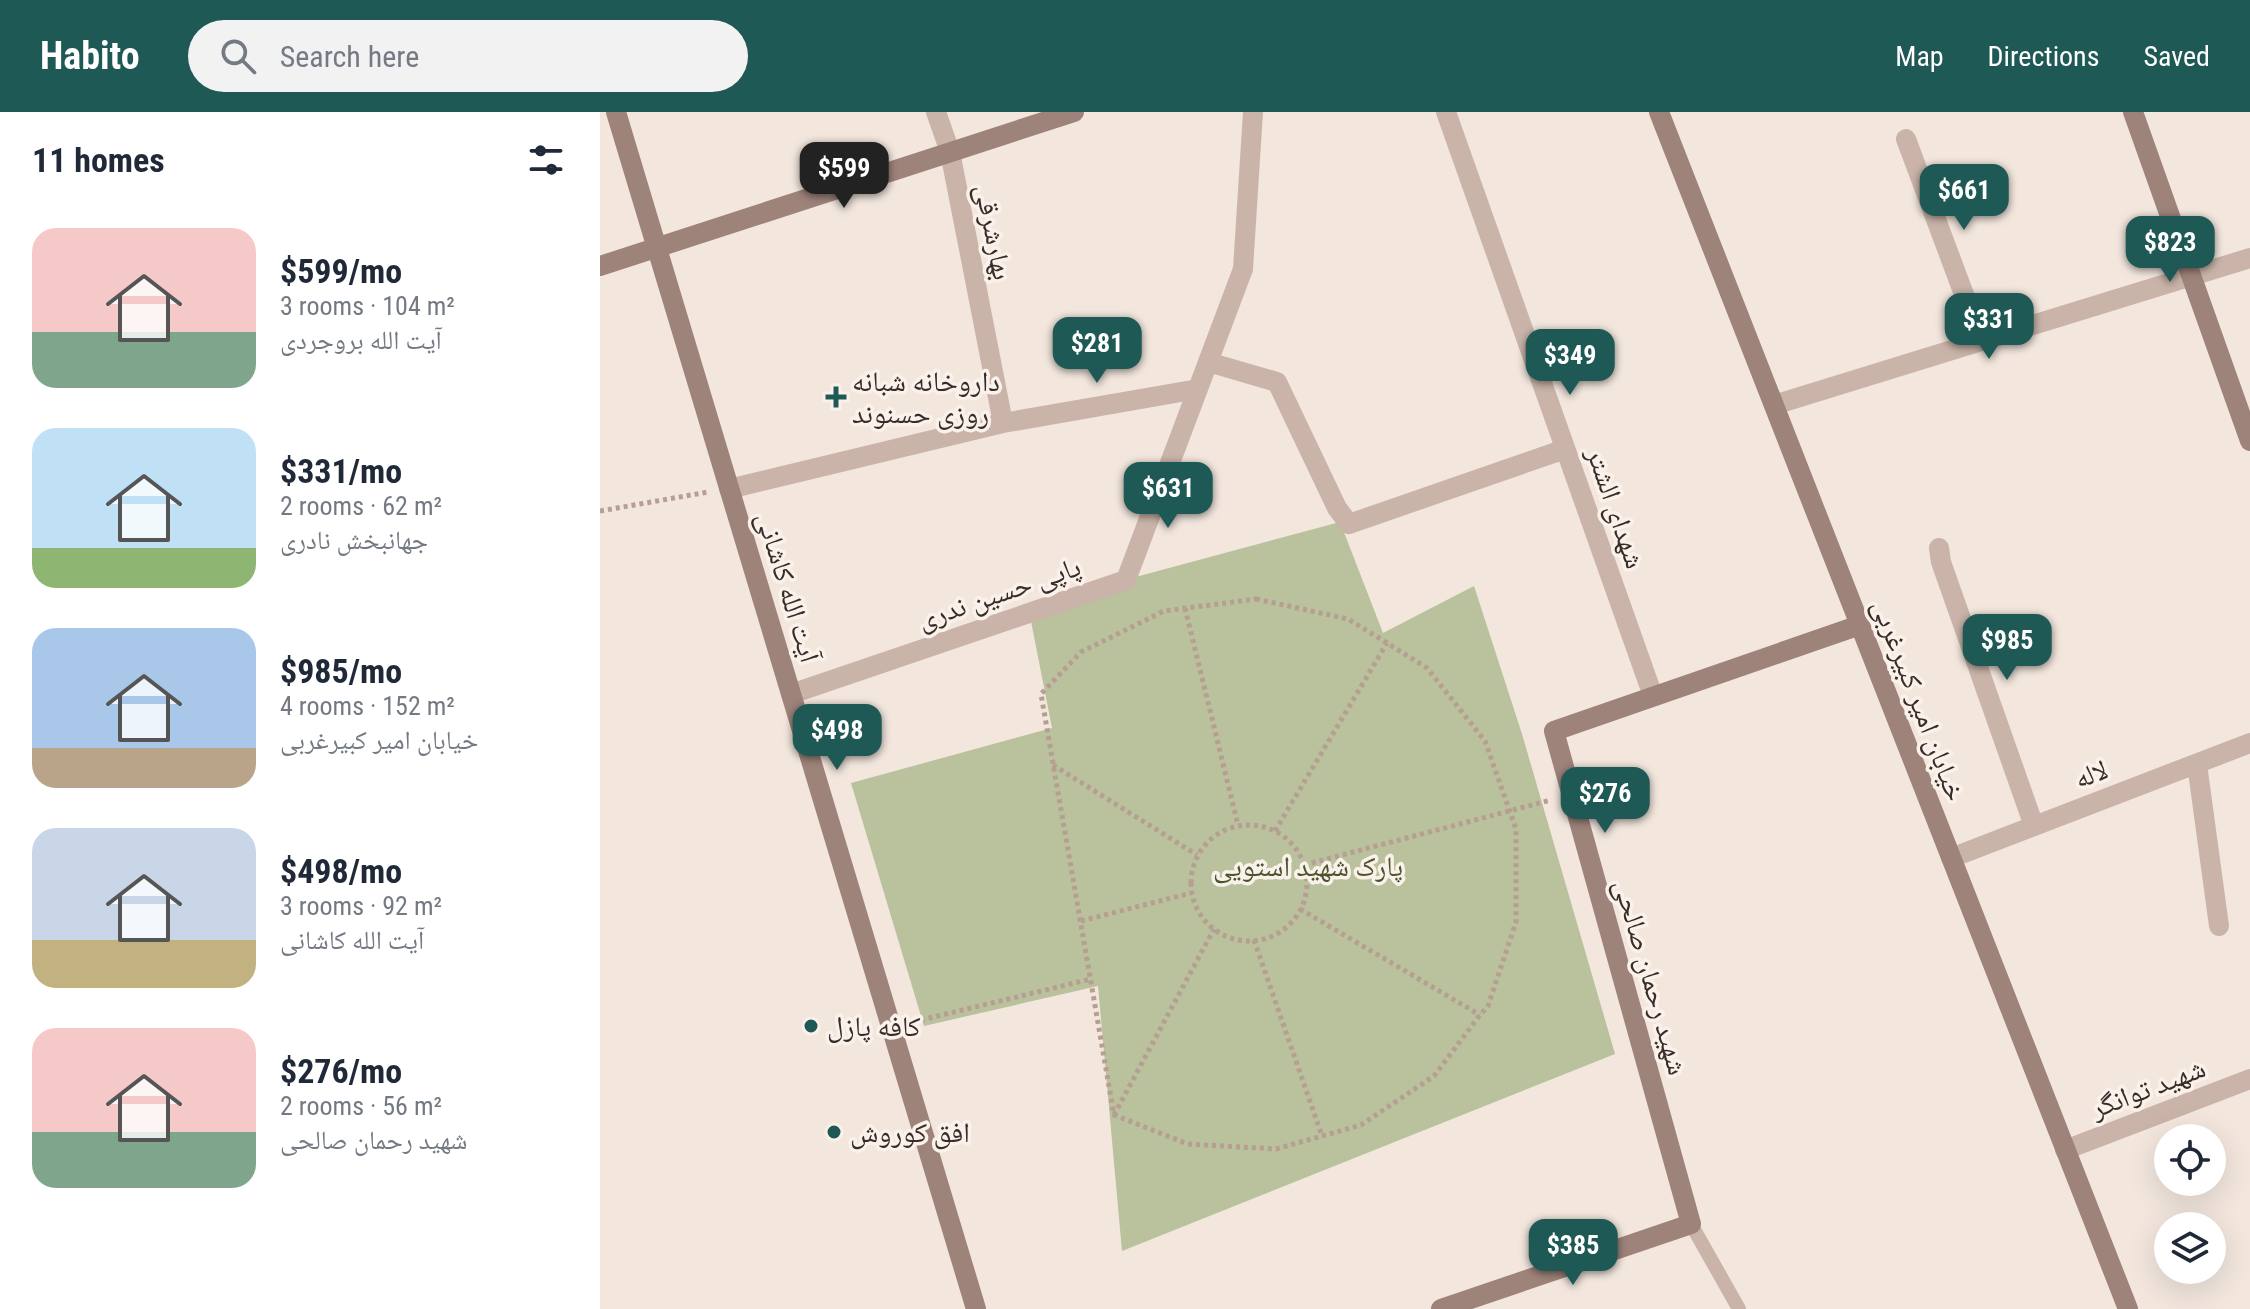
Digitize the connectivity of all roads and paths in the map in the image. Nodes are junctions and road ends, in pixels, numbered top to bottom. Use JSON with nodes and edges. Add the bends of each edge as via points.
{"nodes":[{"id":1,"x":616,"y":112,"type":"edge"},
{"id":2,"x":936,"y":112,"type":"edge"},
{"id":3,"x":1074,"y":112,"type":"edge"},
{"id":4,"x":1253,"y":112,"type":"edge"},
{"id":5,"x":1446,"y":112,"type":"edge"},
{"id":6,"x":1659,"y":112,"type":"edge"},
{"id":7,"x":2133,"y":112,"type":"edge"},
{"id":8,"x":1906,"y":139,"type":"dead end"},
{"id":9,"x":950,"y":152,"type":"junction"},
{"id":10,"x":656,"y":248,"type":"junction"},
{"id":11,"x":2250,"y":258,"type":"edge"},
{"id":12,"x":600,"y":266,"type":"edge"},
{"id":13,"x":2191,"y":276,"type":"junction"},
{"id":14,"x":1981,"y":340,"type":"junction"},
{"id":15,"x":1208,"y":362,"type":"junction"},
{"id":16,"x":1198,"y":389,"type":"junction"},
{"id":17,"x":1774,"y":405,"type":"junction"},
{"id":18,"x":1003,"y":423,"type":"junction"},
{"id":19,"x":2250,"y":441,"type":"edge"},
{"id":20,"x":1565,"y":449,"type":"junction"},
{"id":21,"x":729,"y":489,"type":"junction"},
{"id":22,"x":600,"y":511,"type":"edge"},
{"id":23,"x":1939,"y":548,"type":"dead end"},
{"id":24,"x":1185,"y":608,"type":"junction"},
{"id":25,"x":1860,"y":625,"type":"junction"},
{"id":26,"x":1387,"y":643,"type":"junction"},
{"id":27,"x":791,"y":694,"type":"junction"},
{"id":28,"x":1653,"y":696,"type":"junction"},
{"id":29,"x":2250,"y":743,"type":"edge"},
{"id":30,"x":2197,"y":764,"type":"junction"},
{"id":31,"x":1053,"y":765,"type":"junction"},
{"id":32,"x":1571,"y":794,"type":"junction"},
{"id":33,"x":1510,"y":811,"type":"junction"},
{"id":34,"x":1238,"y":825,"type":"junction"},
{"id":35,"x":2034,"y":826,"type":"junction"},
{"id":36,"x":1275,"y":831,"type":"junction"},
{"id":37,"x":1197,"y":855,"type":"junction"},
{"id":38,"x":1951,"y":858,"type":"junction"},
{"id":39,"x":1304,"y":865,"type":"junction"},
{"id":40,"x":1191,"y":893,"type":"junction"},
{"id":41,"x":1300,"y":909,"type":"junction"},
{"id":42,"x":1081,"y":921,"type":"junction"},
{"id":43,"x":2219,"y":926,"type":"dead end"},
{"id":44,"x":1214,"y":929,"type":"junction"},
{"id":45,"x":1254,"y":940,"type":"junction"},
{"id":46,"x":1091,"y":979,"type":"junction"},
{"id":47,"x":1480,"y":1015,"type":"junction"},
{"id":48,"x":891,"y":1027,"type":"junction"},
{"id":49,"x":2250,"y":1079,"type":"edge"},
{"id":50,"x":1114,"y":1115,"type":"junction"},
{"id":51,"x":1322,"y":1136,"type":"junction"},
{"id":52,"x":2065,"y":1150,"type":"junction"},
{"id":53,"x":1691,"y":1224,"type":"junction"},
{"id":54,"x":976,"y":1309,"type":"edge"},
{"id":55,"x":1441,"y":1309,"type":"edge"},
{"id":56,"x":1739,"y":1309,"type":"edge"},
{"id":57,"x":2128,"y":1309,"type":"edge"}],
"edges":[{"from":1,"to":10,"type":"street","name":"آیت الله کاشانی"},
{"from":2,"to":9,"type":"street","name":"بهارشرقی"},
{"from":3,"to":9,"type":"street"},
{"from":4,"to":15,"type":"street","name":"پاپی حسین ندری","via":[[1243,269]]},
{"from":5,"to":20,"type":"street","name":"شهدای الشتر"},
{"from":6,"to":17,"type":"street","name":"خیابان امیر کبیرغربی"},
{"from":7,"to":13,"type":"street"},
{"from":8,"to":14,"type":"street"},
{"from":9,"to":10,"type":"street"},
{"from":9,"to":18,"type":"street","name":"بهارشرقی"},
{"from":10,"to":12,"type":"street"},
{"from":10,"to":21,"type":"street","name":"آیت الله کاشانی"},
{"from":11,"to":13,"type":"street"},
{"from":13,"to":14,"type":"street"},
{"from":13,"to":19,"type":"street"},
{"from":14,"to":17,"type":"street"},
{"from":15,"to":16,"type":"street","name":"پاپی حسین ندری"},
{"from":15,"to":20,"type":"street","via":[[1277,382],[1349,524]]},
{"from":16,"to":18,"type":"street"},
{"from":16,"to":27,"type":"street","name":"پاپی حسین ندری","via":[[1126,580]]},
{"from":17,"to":25,"type":"street","name":"خیابان امیر کبیرغربی"},
{"from":18,"to":21,"type":"street"},
{"from":20,"to":28,"type":"street","name":"شهدای الشتر"},
{"from":21,"to":22,"type":"path"},
{"from":21,"to":27,"type":"street","name":"آیت الله کاشانی"},
{"from":23,"to":35,"type":"street"},
{"from":24,"to":26,"type":"path","via":[[1256,599],[1348,619]]},
{"from":24,"to":31,"type":"path","via":[[1164,611],[1081,652],[1041,694]]},
{"from":24,"to":34,"type":"path"},
{"from":25,"to":28,"type":"street","name":"شهید رحمان صالحی"},
{"from":25,"to":38,"type":"street","name":"خیابان امیر کبیرغربی"},
{"from":26,"to":33,"type":"path","via":[[1427,668],[1485,741]]},
{"from":26,"to":36,"type":"path"},
{"from":27,"to":48,"type":"street","name":"آیت الله کاشانی"},
{"from":28,"to":32,"type":"street","name":"شهید رحمان صالحی","via":[[1554,731]]},
{"from":29,"to":30,"type":"street","name":"لاله"},
{"from":30,"to":35,"type":"street","name":"لاله"},
{"from":30,"to":43,"type":"street"},
{"from":31,"to":37,"type":"path"},
{"from":31,"to":42,"type":"path"},
{"from":32,"to":33,"type":"path"},
{"from":32,"to":53,"type":"street","name":"شهید رحمان صالحی"},
{"from":33,"to":39,"type":"path"},
{"from":33,"to":47,"type":"path","via":[[1516,829],[1516,922],[1488,1006]]},
{"from":34,"to":36,"type":"path"},
{"from":34,"to":37,"type":"path","via":[[1209,839]]},
{"from":35,"to":38,"type":"street","name":"لاله"},
{"from":36,"to":39,"type":"path","via":[[1296,847]]},
{"from":37,"to":40,"type":"path"},
{"from":38,"to":52,"type":"street","name":"خیابان امیر کبیرغربی"},
{"from":39,"to":41,"type":"path","via":[[1307,883]]},
{"from":40,"to":42,"type":"path"},
{"from":40,"to":44,"type":"path"},
{"from":41,"to":45,"type":"path","via":[[1281,932]]},
{"from":41,"to":47,"type":"path"},
{"from":42,"to":46,"type":"path"},
{"from":44,"to":45,"type":"path","via":[[1226,937]]},
{"from":44,"to":50,"type":"path"},
{"from":45,"to":51,"type":"path"},
{"from":46,"to":48,"type":"path"},
{"from":46,"to":50,"type":"path"},
{"from":47,"to":51,"type":"path","via":[[1434,1076],[1361,1125]]},
{"from":48,"to":54,"type":"street","name":"آیت الله کاشانی"},
{"from":49,"to":52,"type":"street","name":"شهید توانگر"},
{"from":50,"to":51,"type":"path","via":[[1188,1144],[1276,1149]]},
{"from":52,"to":57,"type":"street","name":"خیابان امیر کبیرغربی"},
{"from":53,"to":55,"type":"street"},
{"from":53,"to":56,"type":"lane","name":"شهید رحمان صالحی"}]}
